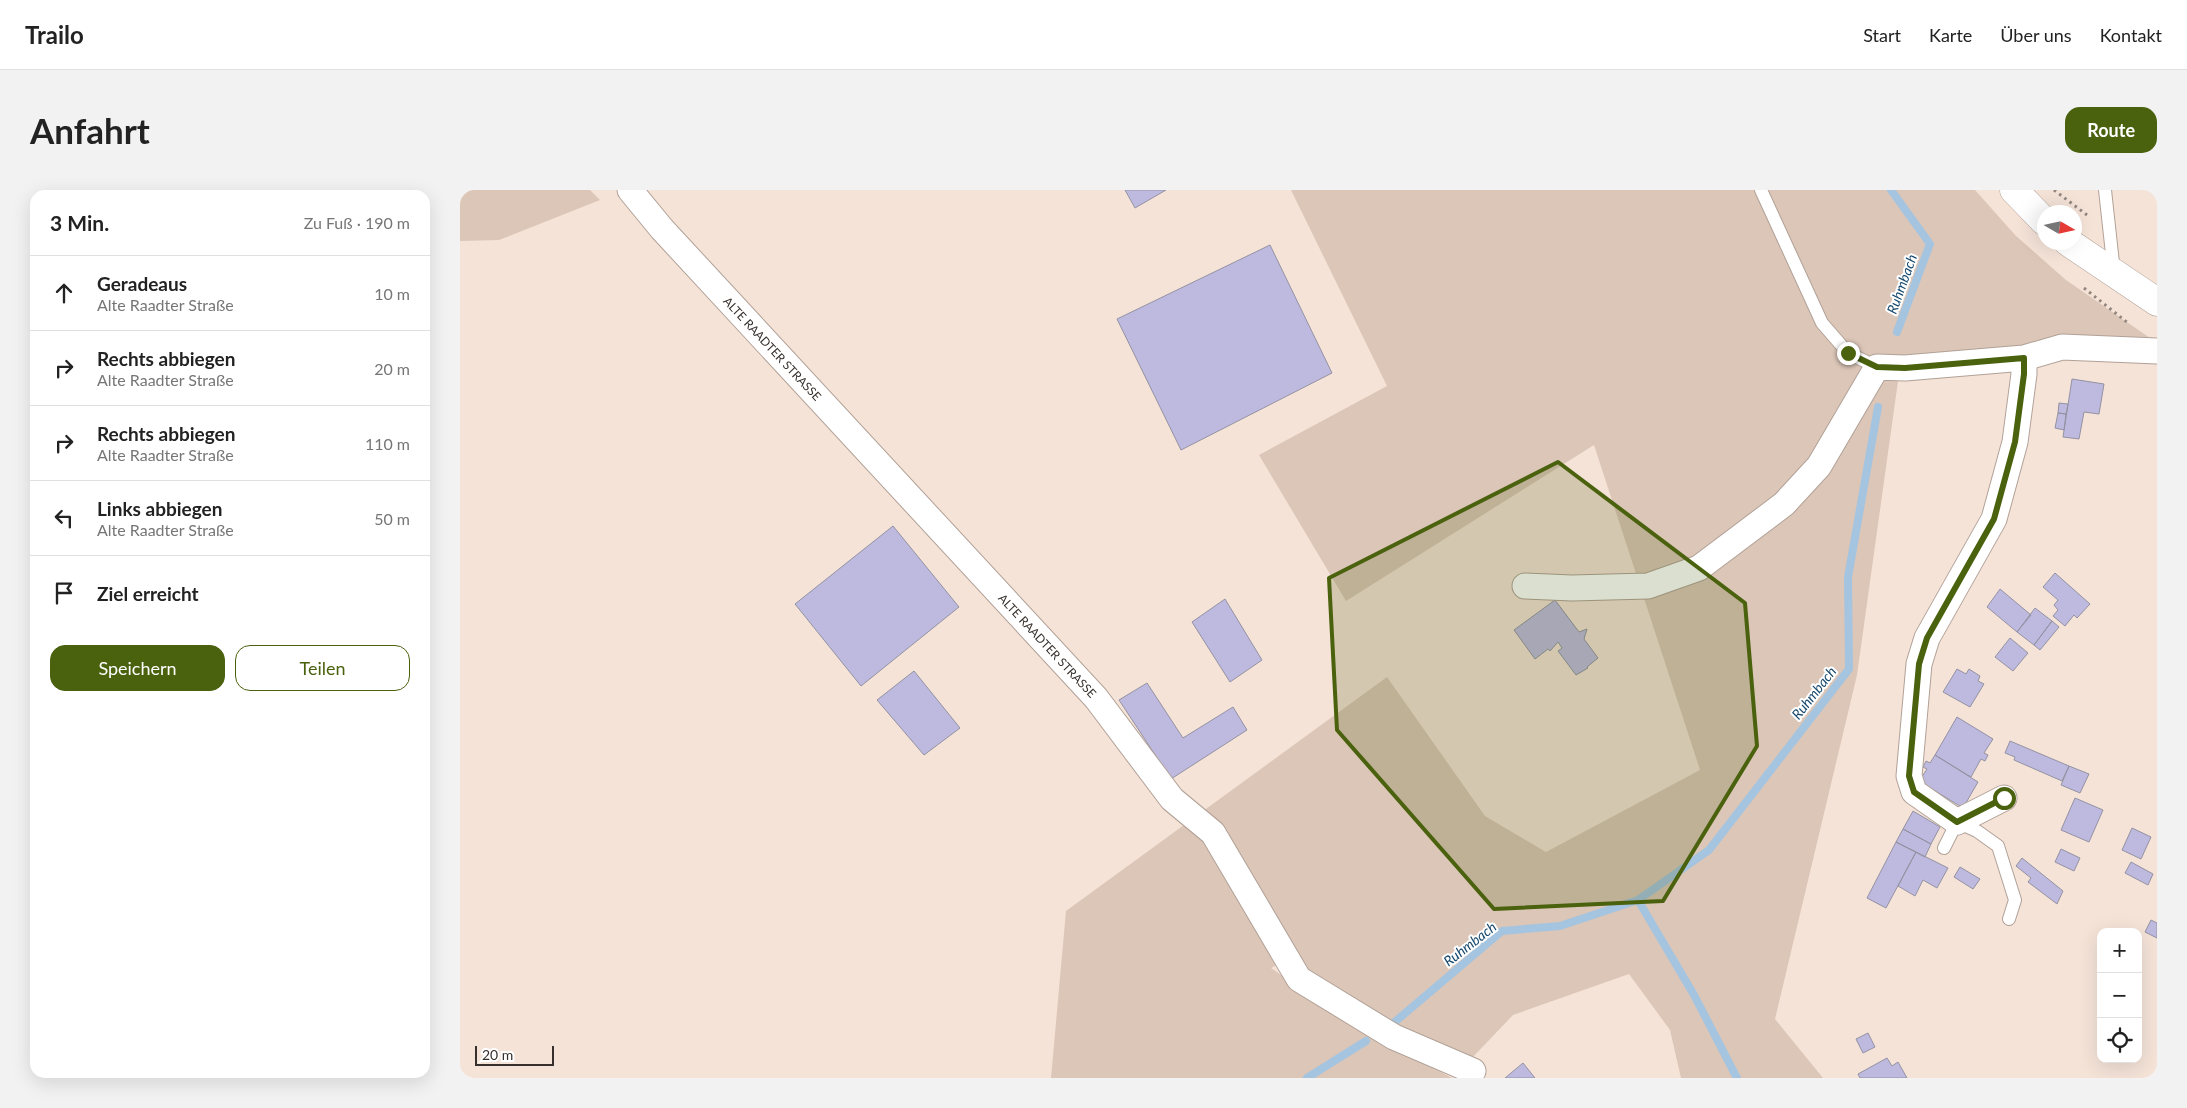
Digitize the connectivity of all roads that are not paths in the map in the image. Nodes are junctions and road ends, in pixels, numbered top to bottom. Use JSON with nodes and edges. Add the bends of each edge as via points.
{"nodes":[{"id":1,"x":630,"y":190,"type":"edge"},
{"id":2,"x":1761,"y":190,"type":"edge"},
{"id":3,"x":2106,"y":190,"type":"edge"},
{"id":4,"x":2022,"y":193,"type":"edge"},
{"id":5,"x":2037,"y":212,"type":"edge"},
{"id":6,"x":2079,"y":250,"type":"edge"},
{"id":7,"x":2114,"y":275,"type":"junction"},
{"id":8,"x":2157,"y":302,"type":"edge"},
{"id":9,"x":2157,"y":351,"type":"edge"},
{"id":10,"x":2024,"y":358,"type":"junction"},
{"id":11,"x":1877,"y":367,"type":"junction"},
{"id":12,"x":1525,"y":586,"type":"dead end"},
{"id":13,"x":2004,"y":798,"type":"dead end"},
{"id":14,"x":1957,"y":822,"type":"junction"},
{"id":15,"x":1944,"y":848,"type":"dead end"},
{"id":16,"x":2009,"y":919,"type":"dead end"},
{"id":17,"x":1473,"y":1071,"type":"dead end"}],
"edges":[{"from":1,"to":17,"type":"street","name":"ALTE RAADTER STRASSE","via":[[676,244],[1096,698],[1172,799],[1213,833],[1299,979],[1394,1037]]},
{"from":2,"to":11,"type":"lane","via":[[1822,323],[1848,353]]},
{"from":3,"to":7,"type":"lane"},
{"from":4,"to":5,"type":"main road"},
{"from":6,"to":7,"type":"main road"},
{"from":7,"to":8,"type":"main road"},
{"from":9,"to":10,"type":"street","via":[[2062,347]]},
{"from":10,"to":11,"type":"street","via":[[1905,368]]},
{"from":10,"to":14,"type":"street","via":[[2015,442],[1994,519],[1927,638],[1919,664],[1909,776],[1914,792]]},
{"from":11,"to":12,"type":"street","via":[[1819,466],[1784,504],[1699,568],[1648,586]]},
{"from":13,"to":14,"type":"street"},
{"from":14,"to":15,"type":"lane"},
{"from":14,"to":16,"type":"lane","via":[[1978,831],[1998,846],[2015,900]]}]}
